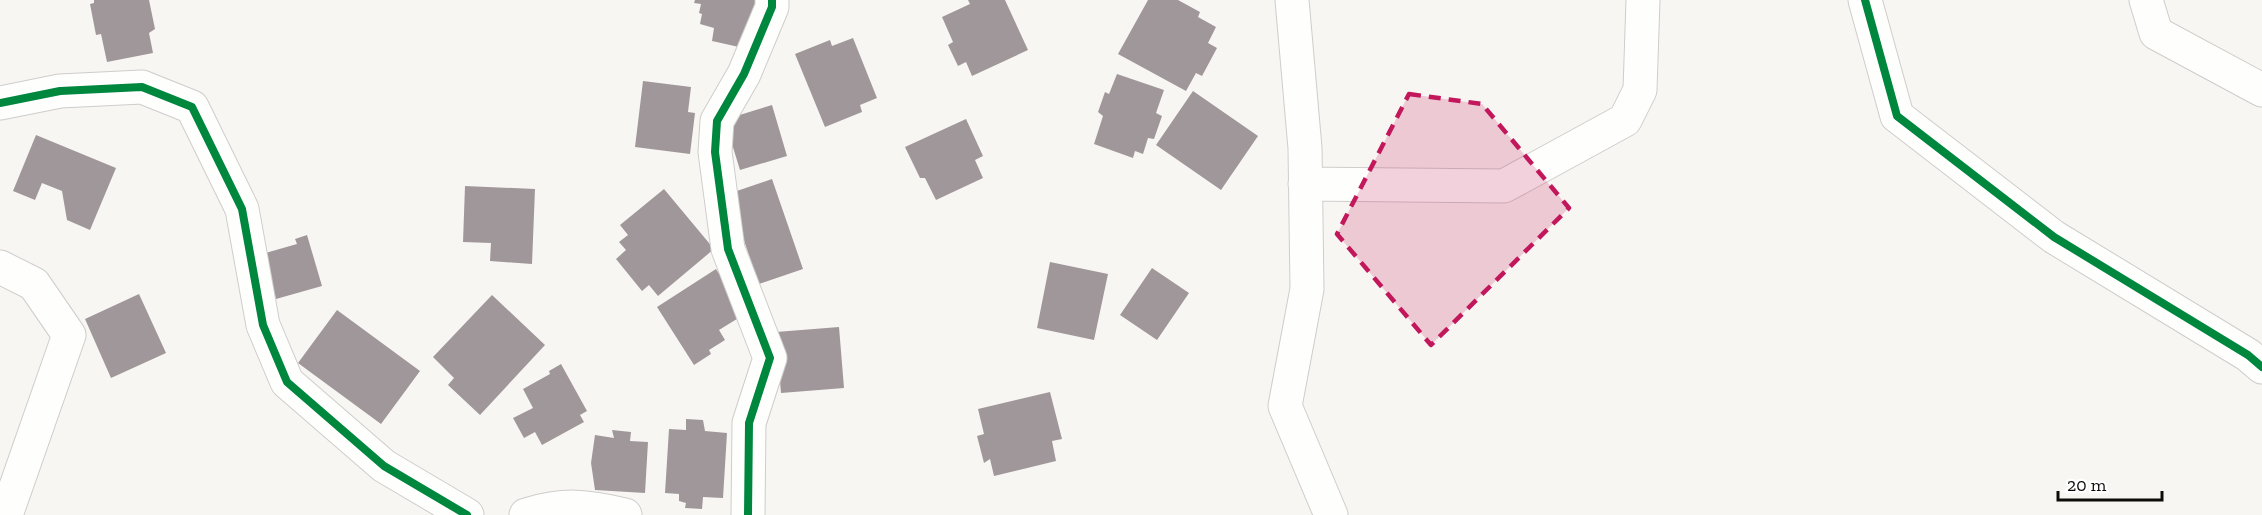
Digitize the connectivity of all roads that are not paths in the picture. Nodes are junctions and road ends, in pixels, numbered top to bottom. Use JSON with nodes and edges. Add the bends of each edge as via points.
{"nodes":[{"id":1,"x":772,"y":0,"type":"edge"},
{"id":2,"x":1292,"y":0,"type":"edge"},
{"id":3,"x":1643,"y":0,"type":"edge"},
{"id":4,"x":1865,"y":0,"type":"edge"},
{"id":5,"x":2146,"y":0,"type":"edge"},
{"id":6,"x":2262,"y":90,"type":"edge"},
{"id":7,"x":0,"y":102,"type":"edge"},
{"id":8,"x":1305,"y":184,"type":"junction"},
{"id":9,"x":0,"y":267,"type":"edge"},
{"id":10,"x":2262,"y":367,"type":"edge"},
{"id":11,"x":6,"y":515,"type":"edge"},
{"id":12,"x":467,"y":515,"type":"edge"},
{"id":13,"x":526,"y":515,"type":"edge"},
{"id":14,"x":625,"y":515,"type":"edge"},
{"id":15,"x":748,"y":515,"type":"edge"},
{"id":16,"x":1331,"y":515,"type":"edge"}],
"edges":[{"from":1,"to":15,"type":"street","via":[[744,74],[717,121],[715,152],[728,249],[770,358],[749,423]]},
{"from":2,"to":8,"type":"street"},
{"from":3,"to":8,"type":"street","via":[[1640,90],[1625,120],[1504,186]]},
{"from":4,"to":10,"type":"street","via":[[1898,116],[2054,237]]},
{"from":5,"to":6,"type":"street","via":[[2156,33]]},
{"from":7,"to":12,"type":"street","via":[[60,91],[142,87],[192,107],[242,209],[263,325],[287,382],[384,466]]},
{"from":8,"to":16,"type":"street","via":[[1307,289],[1285,406]]},
{"from":9,"to":11,"type":"street","via":[[34,284],[69,335]]},
{"from":13,"to":14,"type":"street","via":[[550,508],[591,507]]}]}
